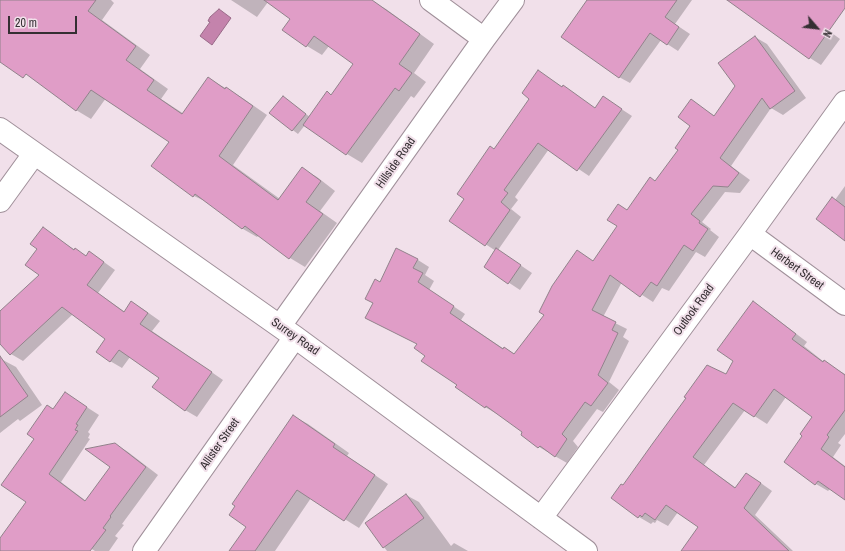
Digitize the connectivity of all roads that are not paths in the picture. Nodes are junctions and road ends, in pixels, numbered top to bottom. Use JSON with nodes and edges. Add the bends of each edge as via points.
{"nodes":[{"id":1,"x":431,"y":0,"type":"edge"},
{"id":2,"x":513,"y":0,"type":"edge"},
{"id":3,"x":484,"y":39,"type":"junction"},
{"id":4,"x":845,"y":102,"type":"edge"},
{"id":5,"x":0,"y":129,"type":"edge"},
{"id":6,"x":34,"y":154,"type":"junction"},
{"id":7,"x":0,"y":201,"type":"edge"},
{"id":8,"x":750,"y":234,"type":"junction"},
{"id":9,"x":845,"y":304,"type":"edge"},
{"id":10,"x":287,"y":332,"type":"junction"},
{"id":11,"x":541,"y":518,"type":"junction"},
{"id":12,"x":578,"y":548,"type":"edge"},
{"id":13,"x":144,"y":551,"type":"edge"}],
"edges":[{"from":1,"to":3,"type":"street"},
{"from":2,"to":3,"type":"street","name":"Hillside Road"},
{"from":3,"to":10,"type":"street","name":"Hillside Road"},
{"from":4,"to":8,"type":"street","name":"Outlook Road"},
{"from":5,"to":6,"type":"street","name":"Surrey Road"},
{"from":6,"to":7,"type":"street"},
{"from":6,"to":10,"type":"street","name":"Surrey Road"},
{"from":8,"to":9,"type":"street","name":"Herbert Street"},
{"from":8,"to":11,"type":"street","name":"Outlook Road"},
{"from":10,"to":11,"type":"street","name":"Surrey Road"},
{"from":10,"to":13,"type":"street","name":"Allister Street"},
{"from":11,"to":12,"type":"street","name":"Surrey Road"}]}
